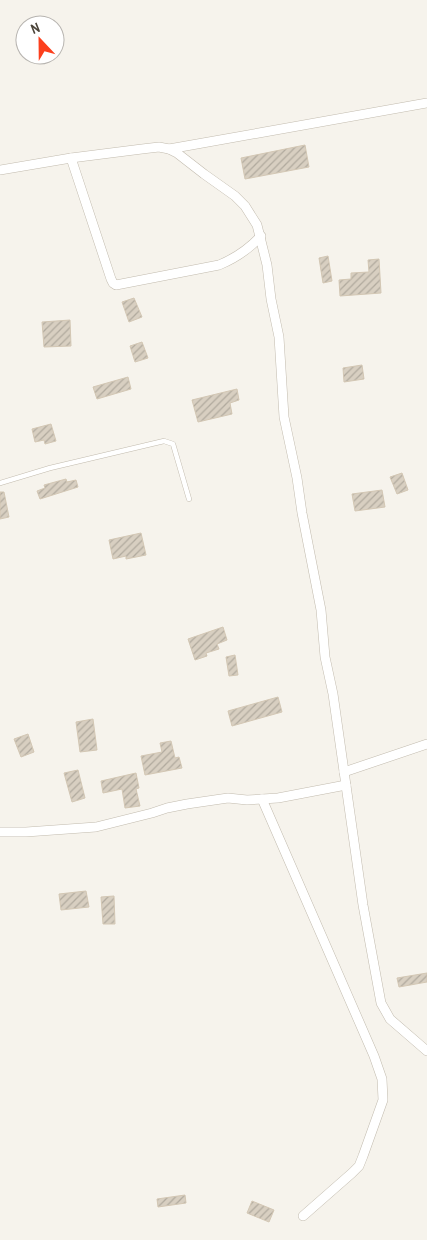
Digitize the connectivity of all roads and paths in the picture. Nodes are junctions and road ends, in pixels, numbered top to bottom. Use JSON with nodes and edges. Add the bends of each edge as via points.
{"nodes":[{"id":1,"x":427,"y":103,"type":"edge"},
{"id":2,"x":169,"y":149,"type":"junction"},
{"id":3,"x":71,"y":158,"type":"junction"},
{"id":4,"x":0,"y":170,"type":"edge"},
{"id":5,"x":260,"y":236,"type":"junction"},
{"id":6,"x":0,"y":483,"type":"edge"},
{"id":7,"x":189,"y":499,"type":"dead end"},
{"id":8,"x":427,"y":744,"type":"edge"},
{"id":9,"x":344,"y":772,"type":"junction"},
{"id":10,"x":346,"y":785,"type":"junction"},
{"id":11,"x":262,"y":799,"type":"junction"},
{"id":12,"x":0,"y":832,"type":"edge"},
{"id":13,"x":427,"y":1051,"type":"edge"},
{"id":14,"x":303,"y":1216,"type":"dead end"}],
"edges":[{"from":1,"to":2,"type":"street"},
{"from":2,"to":3,"type":"street","via":[[159,147]]},
{"from":2,"to":5,"type":"street","via":[[235,196],[252,215]]},
{"from":3,"to":4,"type":"street"},
{"from":3,"to":5,"type":"street","via":[[111,279],[116,285],[228,262],[243,254]]},
{"from":5,"to":9,"type":"street","via":[[280,344],[284,417],[321,610],[325,657]]},
{"from":6,"to":7,"type":"lane","via":[[164,441],[173,444]]},
{"from":8,"to":9,"type":"street"},
{"from":9,"to":10,"type":"street"},
{"from":10,"to":11,"type":"street"},
{"from":10,"to":13,"type":"street","via":[[381,1003],[390,1019]]},
{"from":11,"to":12,"type":"street","via":[[228,798],[195,803],[96,827]]},
{"from":11,"to":14,"type":"street","via":[[382,1079],[383,1100],[359,1166]]}]}
